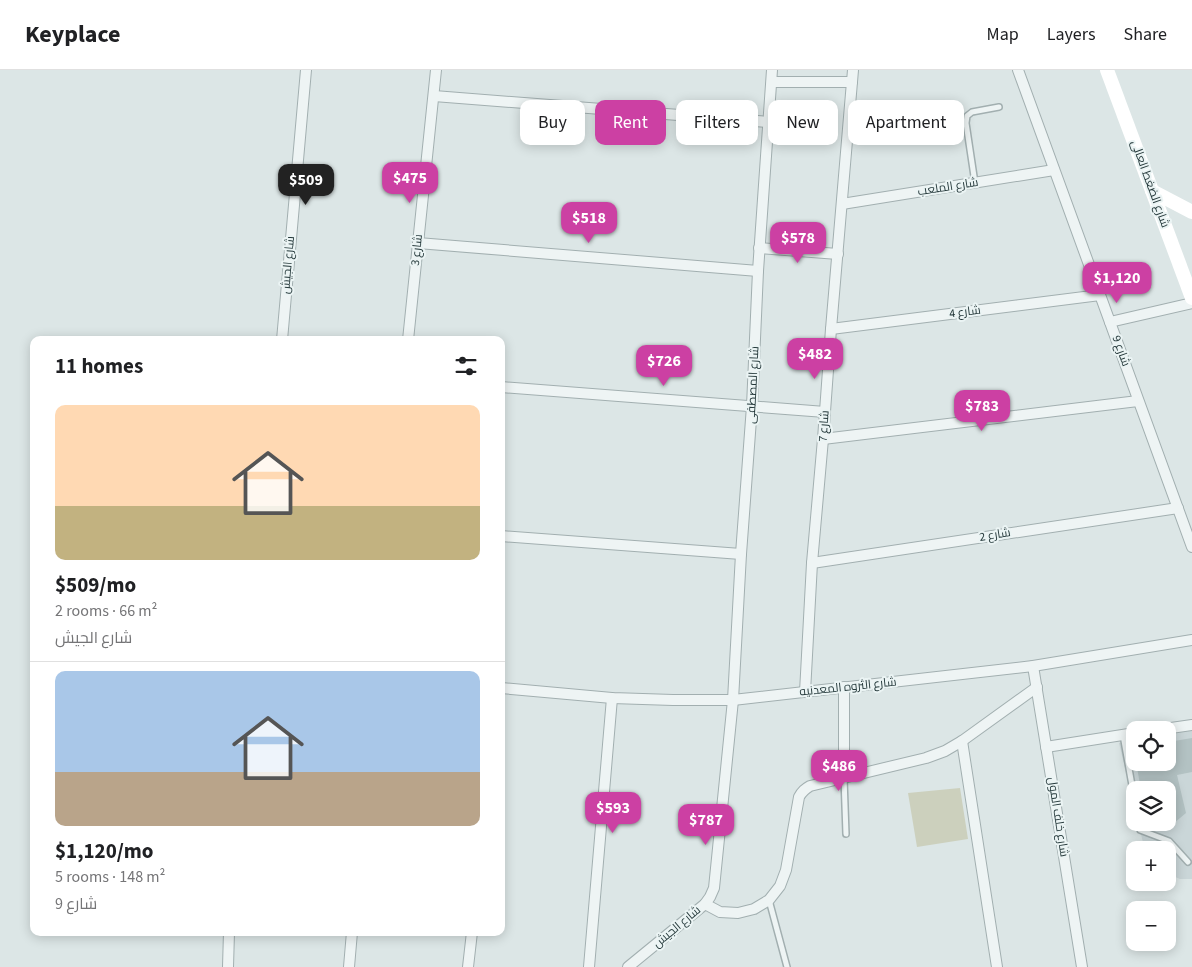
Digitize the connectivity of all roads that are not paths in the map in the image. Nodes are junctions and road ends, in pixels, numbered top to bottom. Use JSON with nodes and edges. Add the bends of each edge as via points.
{"nodes":[{"id":1,"x":306,"y":70,"type":"edge"},
{"id":2,"x":436,"y":70,"type":"edge"},
{"id":3,"x":772,"y":70,"type":"edge"},
{"id":4,"x":853,"y":70,"type":"edge"},
{"id":5,"x":1018,"y":70,"type":"edge"},
{"id":6,"x":1107,"y":70,"type":"edge"},
{"id":7,"x":772,"y":82,"type":"junction"},
{"id":8,"x":852,"y":82,"type":"junction"},
{"id":9,"x":434,"y":96,"type":"junction"},
{"id":10,"x":771,"y":100,"type":"edge"},
{"id":11,"x":999,"y":107,"type":"dead end"},
{"id":12,"x":768,"y":122,"type":"edge"},
{"id":13,"x":768,"y":135,"type":"edge"},
{"id":14,"x":1054,"y":170,"type":"junction"},
{"id":15,"x":975,"y":183,"type":"junction"},
{"id":16,"x":1152,"y":191,"type":"junction"},
{"id":17,"x":842,"y":204,"type":"junction"},
{"id":18,"x":1192,"y":212,"type":"edge"},
{"id":19,"x":418,"y":243,"type":"junction"},
{"id":20,"x":759,"y":248,"type":"junction"},
{"id":21,"x":838,"y":254,"type":"junction"},
{"id":22,"x":758,"y":271,"type":"junction"},
{"id":23,"x":1100,"y":295,"type":"junction"},
{"id":24,"x":1192,"y":298,"type":"edge"},
{"id":25,"x":1192,"y":303,"type":"edge"},
{"id":26,"x":1110,"y":322,"type":"junction"},
{"id":27,"x":831,"y":329,"type":"junction"},
{"id":28,"x":282,"y":336,"type":"edge"},
{"id":29,"x":408,"y":336,"type":"edge"},
{"id":30,"x":505,"y":387,"type":"edge"},
{"id":31,"x":1138,"y":400,"type":"junction"},
{"id":32,"x":752,"y":406,"type":"junction"},
{"id":33,"x":825,"y":412,"type":"junction"},
{"id":34,"x":823,"y":439,"type":"junction"},
{"id":35,"x":1178,"y":508,"type":"junction"},
{"id":36,"x":505,"y":536,"type":"edge"},
{"id":37,"x":1192,"y":548,"type":"edge"},
{"id":38,"x":741,"y":554,"type":"junction"},
{"id":39,"x":812,"y":563,"type":"junction"},
{"id":40,"x":1192,"y":640,"type":"edge"},
{"id":41,"x":1034,"y":666,"type":"junction"},
{"id":42,"x":1037,"y":687,"type":"junction"},
{"id":43,"x":844,"y":688,"type":"junction"},
{"id":44,"x":505,"y":689,"type":"edge"},
{"id":45,"x":805,"y":692,"type":"junction"},
{"id":46,"x":612,"y":698,"type":"junction"},
{"id":47,"x":734,"y":700,"type":"junction"},
{"id":48,"x":1192,"y":725,"type":"edge"},
{"id":49,"x":1176,"y":727,"type":"edge"},
{"id":50,"x":1126,"y":734,"type":"edge"},
{"id":51,"x":1123,"y":735,"type":"junction"},
{"id":52,"x":962,"y":741,"type":"junction"},
{"id":53,"x":1046,"y":747,"type":"junction"},
{"id":54,"x":844,"y":778,"type":"junction"},
{"id":55,"x":1131,"y":781,"type":"edge"},
{"id":56,"x":1143,"y":831,"type":"edge"},
{"id":57,"x":846,"y":834,"type":"dead end"},
{"id":58,"x":1188,"y":862,"type":"dead end"},
{"id":59,"x":769,"y":900,"type":"junction"},
{"id":60,"x":705,"y":904,"type":"junction"},
{"id":61,"x":229,"y":936,"type":"edge"},
{"id":62,"x":352,"y":936,"type":"edge"},
{"id":63,"x":472,"y":936,"type":"edge"},
{"id":64,"x":228,"y":967,"type":"edge"},
{"id":65,"x":349,"y":967,"type":"edge"},
{"id":66,"x":468,"y":967,"type":"edge"},
{"id":67,"x":589,"y":967,"type":"edge"},
{"id":68,"x":628,"y":967,"type":"edge"},
{"id":69,"x":787,"y":967,"type":"edge"},
{"id":70,"x":997,"y":967,"type":"edge"},
{"id":71,"x":1082,"y":967,"type":"edge"}],
"edges":[{"from":1,"to":28,"type":"street","name":"شارع الجيش"},
{"from":2,"to":9,"type":"street","name":"شارع 3"},
{"from":3,"to":7,"type":"street","name":"شارع المصطفى"},
{"from":4,"to":8,"type":"street","name":"شارع 7"},
{"from":5,"to":14,"type":"street","name":"شارع 9"},
{"from":6,"to":16,"type":"street","name":"شارع الضغط العالى"},
{"from":7,"to":8,"type":"street"},
{"from":7,"to":10,"type":"street","name":"شارع المصطفى"},
{"from":8,"to":17,"type":"street","name":"شارع 7"},
{"from":9,"to":12,"type":"street"},
{"from":9,"to":19,"type":"street","name":"شارع 3"},
{"from":11,"to":15,"type":"lane","via":[[967,116]]},
{"from":13,"to":20,"type":"street","name":"شارع المصطفى"},
{"from":14,"to":15,"type":"street","name":"شارع الملعب"},
{"from":14,"to":23,"type":"street","name":"شارع 9"},
{"from":15,"to":17,"type":"street","name":"شارع الملعب"},
{"from":16,"to":18,"type":"street"},
{"from":16,"to":24,"type":"street","name":"شارع الضغط العالى"},
{"from":17,"to":21,"type":"street","name":"شارع 7"},
{"from":19,"to":22,"type":"street"},
{"from":19,"to":29,"type":"street","name":"شارع 3"},
{"from":20,"to":21,"type":"street"},
{"from":20,"to":22,"type":"street","name":"شارع المصطفى"},
{"from":21,"to":27,"type":"street","name":"شارع 7"},
{"from":22,"to":32,"type":"street","name":"شارع المصطفى"},
{"from":23,"to":26,"type":"street","name":"شارع 9"},
{"from":23,"to":27,"type":"street","name":"شارع 4"},
{"from":25,"to":26,"type":"street"},
{"from":26,"to":31,"type":"street","name":"شارع 9"},
{"from":27,"to":33,"type":"street","name":"شارع 7"},
{"from":30,"to":32,"type":"street"},
{"from":31,"to":34,"type":"street"},
{"from":31,"to":35,"type":"street","name":"شارع 9"},
{"from":32,"to":33,"type":"street"},
{"from":32,"to":38,"type":"street","name":"شارع المصطفى"},
{"from":33,"to":34,"type":"street","name":"شارع 7"},
{"from":34,"to":39,"type":"street","name":"شارع 7"},
{"from":35,"to":37,"type":"street","name":"شارع 9"},
{"from":35,"to":39,"type":"street","name":"شارع 2"},
{"from":36,"to":38,"type":"street"},
{"from":38,"to":47,"type":"street","name":"شارع المصطفى"},
{"from":39,"to":45,"type":"street","name":"شارع 7"},
{"from":40,"to":41,"type":"street","name":"شارع الثروه المعدنيه"},
{"from":41,"to":42,"type":"street","name":"شارع خلف المول"},
{"from":41,"to":43,"type":"street","name":"شارع الثروه المعدنيه"},
{"from":42,"to":52,"type":"street"},
{"from":42,"to":53,"type":"street","name":"شارع خلف المول"},
{"from":43,"to":45,"type":"street","name":"شارع الثروه المعدنيه"},
{"from":43,"to":54,"type":"street"},
{"from":44,"to":46,"type":"street","name":"شارع الثروه المعدنيه"},
{"from":45,"to":47,"type":"street","name":"شارع الثروه المعدنيه"},
{"from":46,"to":47,"type":"street","name":"شارع الثروه المعدنيه"},
{"from":46,"to":67,"type":"street"},
{"from":47,"to":60,"type":"street","name":"شارع الجيش","via":[[714,888]]},
{"from":48,"to":49,"type":"street"},
{"from":50,"to":51,"type":"street"},
{"from":51,"to":53,"type":"street"},
{"from":51,"to":55,"type":"lane"},
{"from":52,"to":54,"type":"street","via":[[926,758]]},
{"from":52,"to":70,"type":"street"},
{"from":53,"to":71,"type":"street","name":"شارع خلف المول"},
{"from":54,"to":57,"type":"lane"},
{"from":54,"to":59,"type":"street","via":[[810,786],[802,792],[786,870],[780,886]]},
{"from":56,"to":58,"type":"lane","via":[[1168,841]]},
{"from":59,"to":60,"type":"street","via":[[738,913],[720,912]]},
{"from":59,"to":69,"type":"lane"},
{"from":60,"to":68,"type":"street","name":"شارع الجيش"},
{"from":61,"to":64,"type":"street"},
{"from":62,"to":65,"type":"street"},
{"from":63,"to":66,"type":"street"}]}
